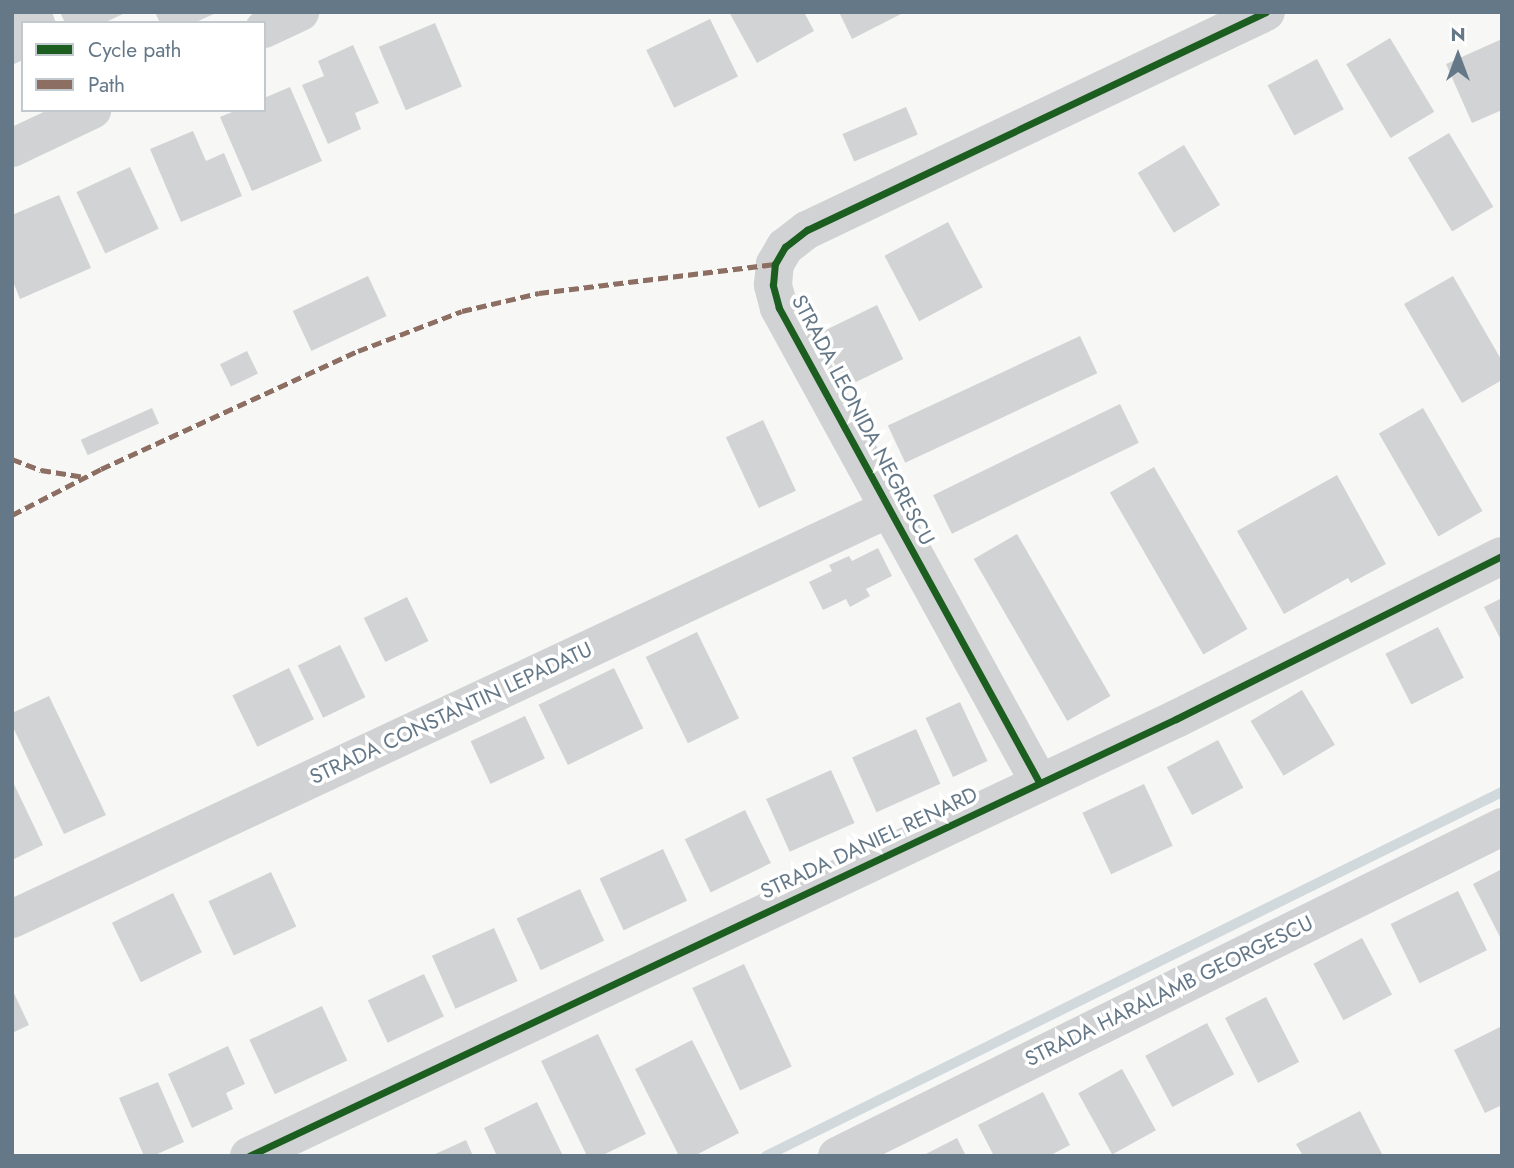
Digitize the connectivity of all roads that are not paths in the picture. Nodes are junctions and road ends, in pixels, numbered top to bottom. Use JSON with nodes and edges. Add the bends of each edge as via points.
{"nodes":[{"id":1,"x":300,"y":12,"type":"edge"},
{"id":2,"x":1266,"y":12,"type":"edge"},
{"id":3,"x":266,"y":28,"type":"edge"},
{"id":4,"x":88,"y":112,"type":"edge"},
{"id":5,"x":12,"y":148,"type":"edge"},
{"id":6,"x":890,"y":508,"type":"junction"},
{"id":7,"x":1502,"y":556,"type":"edge"},
{"id":8,"x":1039,"y":782,"type":"junction"},
{"id":9,"x":1502,"y":827,"type":"edge"},
{"id":10,"x":12,"y":919,"type":"edge"},
{"id":11,"x":249,"y":1156,"type":"edge"},
{"id":12,"x":837,"y":1156,"type":"edge"}],
"edges":[{"from":1,"to":3,"type":"street"},
{"from":2,"to":6,"type":"street","name":"STRADA LEONIDA NEGRESCU","via":[[807,230],[785,247],[775,264],[773,285],[779,308]]},
{"from":4,"to":5,"type":"street"},
{"from":6,"to":8,"type":"street","name":"STRADA LEONIDA NEGRESCU"},
{"from":6,"to":10,"type":"street","name":"STRADA CONSTANTIN LEPADATU"},
{"from":7,"to":8,"type":"street","name":"STRADA DANIEL RENARD"},
{"from":8,"to":11,"type":"street","name":"STRADA DANIEL RENARD"},
{"from":9,"to":12,"type":"street","name":"STRADA HARALAMB GEORGESCU"}]}
